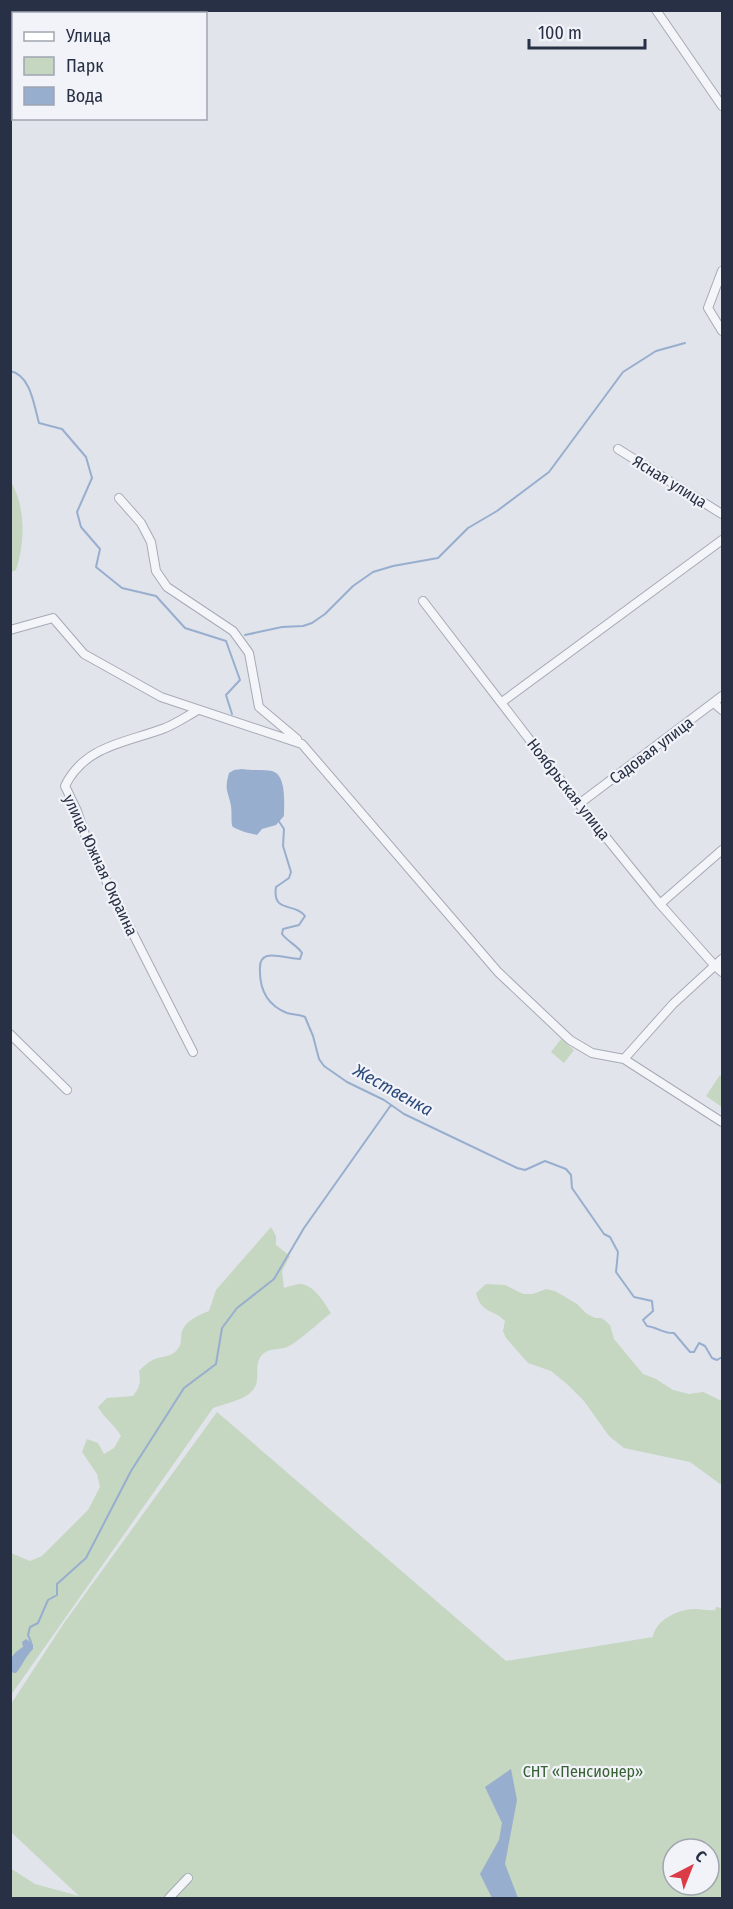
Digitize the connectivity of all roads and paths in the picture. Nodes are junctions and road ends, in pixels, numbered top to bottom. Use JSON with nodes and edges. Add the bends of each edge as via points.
{"nodes":[{"id":1,"x":656,"y":10,"type":"edge"},
{"id":2,"x":723,"y":106,"type":"edge"},
{"id":3,"x":723,"y":272,"type":"edge"},
{"id":4,"x":723,"y":331,"type":"edge"},
{"id":5,"x":618,"y":449,"type":"dead end"},
{"id":6,"x":120,"y":498,"type":"dead end"},
{"id":7,"x":723,"y":514,"type":"edge"},
{"id":8,"x":723,"y":540,"type":"edge"},
{"id":9,"x":423,"y":601,"type":"dead end"},
{"id":10,"x":10,"y":630,"type":"edge"},
{"id":11,"x":723,"y":696,"type":"edge"},
{"id":12,"x":502,"y":702,"type":"junction"},
{"id":13,"x":714,"y":703,"type":"junction"},
{"id":14,"x":198,"y":710,"type":"junction"},
{"id":15,"x":723,"y":711,"type":"edge"},
{"id":16,"x":302,"y":744,"type":"junction"},
{"id":17,"x":579,"y":804,"type":"junction"},
{"id":18,"x":723,"y":850,"type":"edge"},
{"id":19,"x":660,"y":904,"type":"junction"},
{"id":20,"x":723,"y":959,"type":"edge"},
{"id":21,"x":715,"y":966,"type":"junction"},
{"id":22,"x":723,"y":972,"type":"edge"},
{"id":23,"x":10,"y":1034,"type":"edge"},
{"id":24,"x":194,"y":1052,"type":"dead end"},
{"id":25,"x":624,"y":1059,"type":"junction"},
{"id":26,"x":67,"y":1090,"type":"dead end"},
{"id":27,"x":723,"y":1122,"type":"edge"},
{"id":28,"x":188,"y":1878,"type":"dead end"},
{"id":29,"x":169,"y":1899,"type":"edge"}],
"edges":[{"from":1,"to":2,"type":"street"},
{"from":3,"to":4,"type":"street","via":[[708,308]]},
{"from":5,"to":7,"type":"street","name":"Ясная улица"},
{"from":6,"to":16,"type":"street","via":[[151,542],[156,571],[166,587],[232,631],[249,653],[259,706]]},
{"from":8,"to":12,"type":"street"},
{"from":9,"to":12,"type":"street","name":"Ноябрьская улица"},
{"from":10,"to":14,"type":"street","via":[[53,618],[84,654],[161,697]]},
{"from":11,"to":13,"type":"street","name":"Садовая улица"},
{"from":12,"to":17,"type":"street","name":"Ноябрьская улица"},
{"from":13,"to":15,"type":"street"},
{"from":13,"to":17,"type":"street","name":"Садовая улица"},
{"from":14,"to":16,"type":"street"},
{"from":14,"to":24,"type":"street","name":"улица Южная Окраина","via":[[168,727],[93,754],[82,761],[65,786],[90,849]]},
{"from":16,"to":25,"type":"street","via":[[498,972],[570,1040],[592,1053]]},
{"from":17,"to":19,"type":"street","name":"Ноябрьская улица"},
{"from":18,"to":19,"type":"street"},
{"from":19,"to":21,"type":"street","name":"Ноябрьская улица"},
{"from":20,"to":21,"type":"street"},
{"from":21,"to":22,"type":"street","name":"Ноябрьская улица"},
{"from":21,"to":25,"type":"street","via":[[673,1004]]},
{"from":23,"to":26,"type":"street"},
{"from":25,"to":27,"type":"street"},
{"from":28,"to":29,"type":"street"}]}
